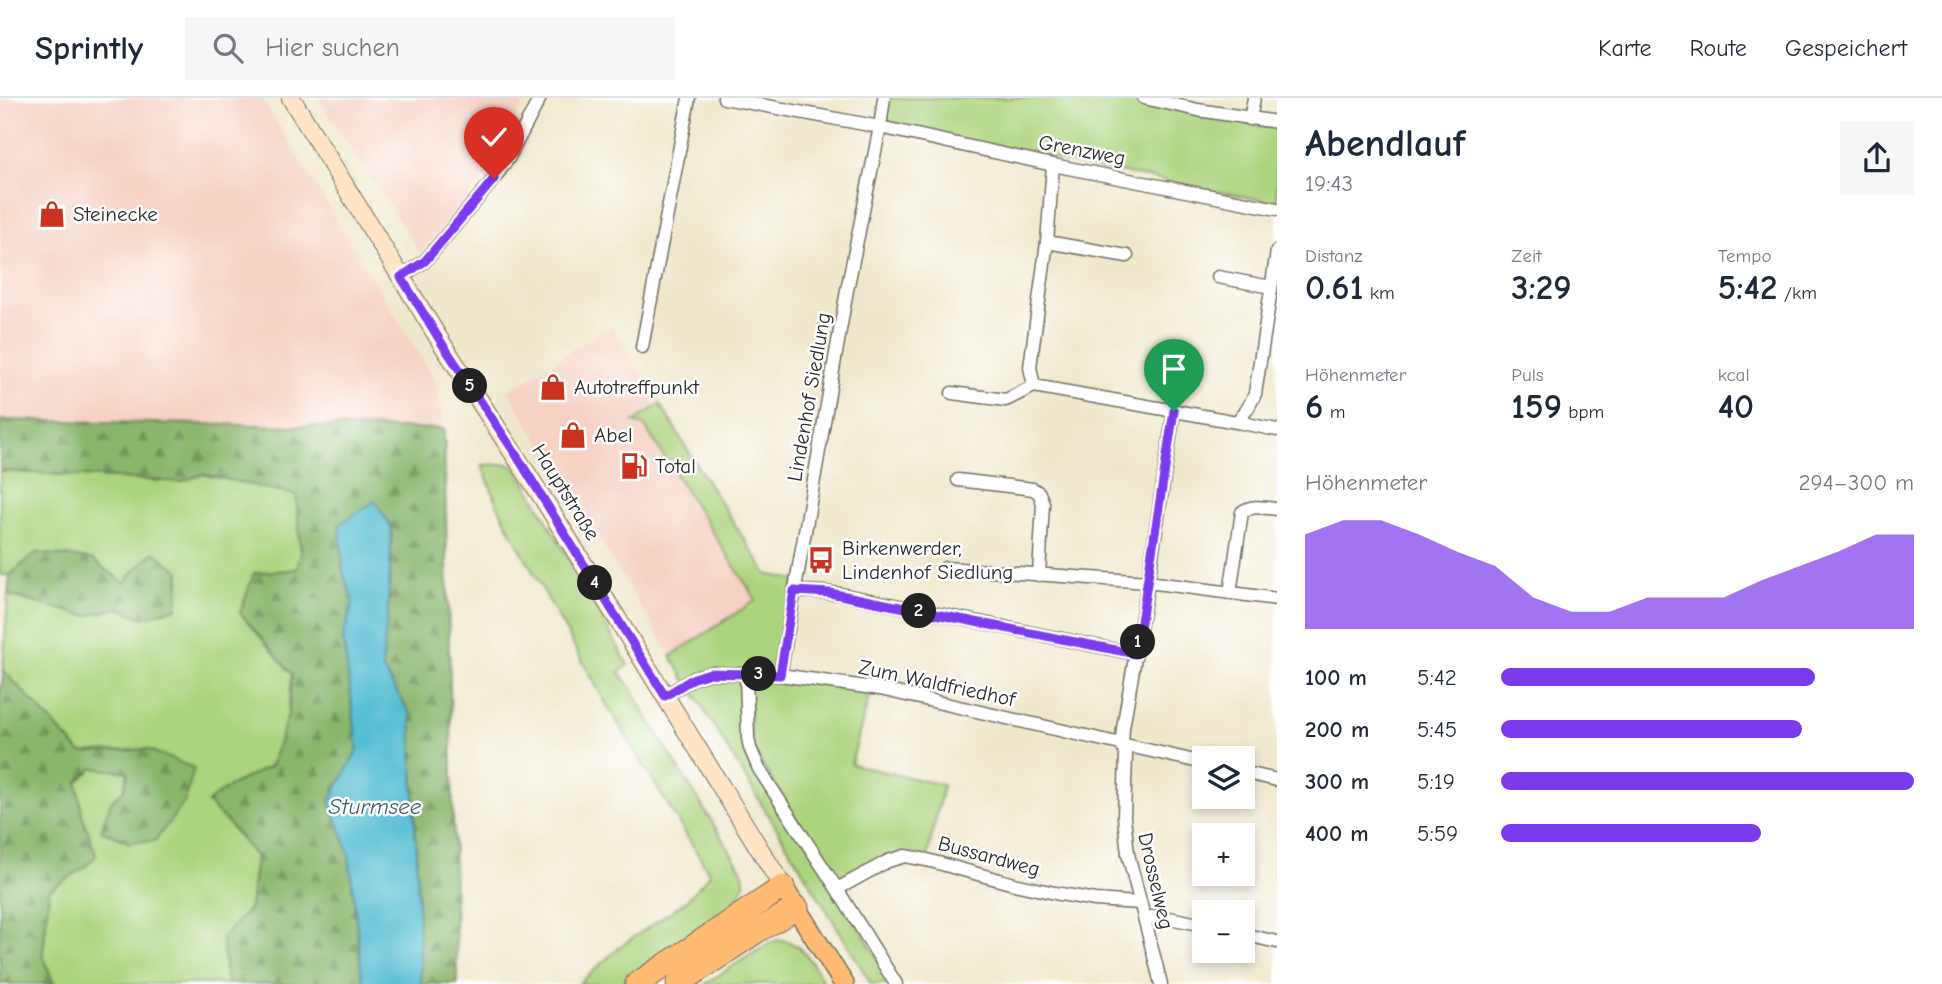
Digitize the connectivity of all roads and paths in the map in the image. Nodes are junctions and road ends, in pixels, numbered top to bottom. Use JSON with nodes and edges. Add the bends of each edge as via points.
{"nodes":[{"id":1,"x":291,"y":98,"type":"edge"},
{"id":2,"x":540,"y":98,"type":"edge"},
{"id":3,"x":689,"y":98,"type":"edge"},
{"id":4,"x":724,"y":98,"type":"edge"},
{"id":5,"x":884,"y":98,"type":"edge"},
{"id":6,"x":1144,"y":98,"type":"edge"},
{"id":7,"x":1254,"y":98,"type":"edge"},
{"id":8,"x":1250,"y":120,"type":"junction"},
{"id":9,"x":1277,"y":122,"type":"edge"},
{"id":10,"x":880,"y":128,"type":"junction"},
{"id":11,"x":1053,"y":165,"type":"junction"},
{"id":12,"x":1277,"y":209,"type":"edge"},
{"id":13,"x":1047,"y":243,"type":"junction"},
{"id":14,"x":1277,"y":251,"type":"edge"},
{"id":15,"x":1127,"y":257,"type":"dead end"},
{"id":16,"x":401,"y":277,"type":"junction"},
{"id":17,"x":1217,"y":277,"type":"dead end"},
{"id":18,"x":1271,"y":287,"type":"junction"},
{"id":19,"x":642,"y":346,"type":"dead end"},
{"id":20,"x":1034,"y":386,"type":"junction"},
{"id":21,"x":952,"y":393,"type":"dead end"},
{"id":22,"x":1174,"y":411,"type":"junction"},
{"id":23,"x":1237,"y":422,"type":"junction"},
{"id":24,"x":1277,"y":430,"type":"edge"},
{"id":25,"x":958,"y":480,"type":"dead end"},
{"id":26,"x":1277,"y":509,"type":"edge"},
{"id":27,"x":945,"y":568,"type":"dead end"},
{"id":28,"x":1039,"y":575,"type":"junction"},
{"id":29,"x":1148,"y":582,"type":"junction"},
{"id":30,"x":794,"y":591,"type":"junction"},
{"id":31,"x":1230,"y":593,"type":"junction"},
{"id":32,"x":1277,"y":599,"type":"edge"},
{"id":33,"x":1136,"y":654,"type":"junction"},
{"id":34,"x":746,"y":674,"type":"junction"},
{"id":35,"x":780,"y":675,"type":"junction"},
{"id":36,"x":665,"y":696,"type":"junction"},
{"id":37,"x":1122,"y":744,"type":"junction"},
{"id":38,"x":1192,"y":760,"type":"edge"},
{"id":39,"x":1255,"y":775,"type":"edge"},
{"id":40,"x":1277,"y":780,"type":"edge"},
{"id":41,"x":783,"y":887,"type":"junction"},
{"id":42,"x":837,"y":889,"type":"junction"},
{"id":43,"x":1139,"y":903,"type":"junction"},
{"id":44,"x":797,"y":908,"type":"junction"},
{"id":45,"x":1144,"y":918,"type":"junction"},
{"id":46,"x":1192,"y":923,"type":"edge"},
{"id":47,"x":1255,"y":937,"type":"edge"},
{"id":48,"x":1277,"y":942,"type":"edge"},
{"id":49,"x":638,"y":984,"type":"edge"},
{"id":50,"x":678,"y":984,"type":"edge"},
{"id":51,"x":844,"y":984,"type":"edge"},
{"id":52,"x":896,"y":984,"type":"edge"},
{"id":53,"x":1161,"y":984,"type":"edge"}],
"edges":[{"from":1,"to":16,"type":"main road","name":"Hauptstraße"},
{"from":2,"to":16,"type":"street","via":[[494,179],[425,261]]},
{"from":3,"to":19,"type":"street"},
{"from":4,"to":10,"type":"street"},
{"from":5,"to":10,"type":"street","name":"Lindenhof Siedlung"},
{"from":6,"to":8,"type":"street"},
{"from":7,"to":8,"type":"street"},
{"from":8,"to":9,"type":"street"},
{"from":10,"to":11,"type":"street","name":"Grenzweg"},
{"from":10,"to":30,"type":"street","name":"Lindenhof Siedlung"},
{"from":11,"to":12,"type":"street","name":"Grenzweg"},
{"from":11,"to":13,"type":"street"},
{"from":13,"to":15,"type":"street"},
{"from":13,"to":20,"type":"street","via":[[1030,366]]},
{"from":14,"to":18,"type":"street"},
{"from":16,"to":36,"type":"main road","name":"Hauptstraße"},
{"from":17,"to":18,"type":"street"},
{"from":18,"to":23,"type":"street","via":[[1255,394]]},
{"from":20,"to":21,"type":"street","via":[[1006,400]]},
{"from":20,"to":22,"type":"street"},
{"from":22,"to":23,"type":"street"},
{"from":22,"to":29,"type":"street","name":"Drosselweg"},
{"from":23,"to":24,"type":"street"},
{"from":25,"to":28,"type":"street","via":[[1039,493],[1043,503]]},
{"from":26,"to":31,"type":"street","via":[[1254,506],[1242,512]]},
{"from":27,"to":28,"type":"street"},
{"from":28,"to":29,"type":"street"},
{"from":29,"to":31,"type":"street"},
{"from":29,"to":33,"type":"street","name":"Drosselweg"},
{"from":30,"to":33,"type":"street","via":[[830,593]]},
{"from":30,"to":35,"type":"street","name":"Lindenhof Siedlung"},
{"from":31,"to":32,"type":"street"},
{"from":33,"to":37,"type":"street","name":"Drosselweg"},
{"from":34,"to":35,"type":"street","name":"Zum Waldfriedhof"},
{"from":34,"to":36,"type":"street","name":"Zum Waldfriedhof","via":[[701,675]]},
{"from":34,"to":42,"type":"street","via":[[750,748],[765,780]]},
{"from":35,"to":37,"type":"street","name":"Zum Waldfriedhof","via":[[880,689]]},
{"from":36,"to":41,"type":"main road","name":"Hauptstraße"},
{"from":37,"to":38,"type":"street","name":"Zum Waldfriedhof"},
{"from":37,"to":43,"type":"street","name":"Drosselweg","via":[[1126,755],[1125,832]]},
{"from":39,"to":40,"type":"street"},
{"from":41,"to":44,"type":"main road","name":"Hauptstraße"},
{"from":41,"to":49,"type":"highway"},
{"from":42,"to":43,"type":"street","name":"Bussardweg","via":[[905,856],[1055,893]]},
{"from":42,"to":52,"type":"street"},
{"from":43,"to":45,"type":"street","name":"Drosselweg"},
{"from":44,"to":50,"type":"highway"},
{"from":44,"to":51,"type":"main road","name":"Hauptstraße"},
{"from":45,"to":46,"type":"street"},
{"from":45,"to":53,"type":"street","name":"Drosselweg"},
{"from":47,"to":48,"type":"street"}]}
